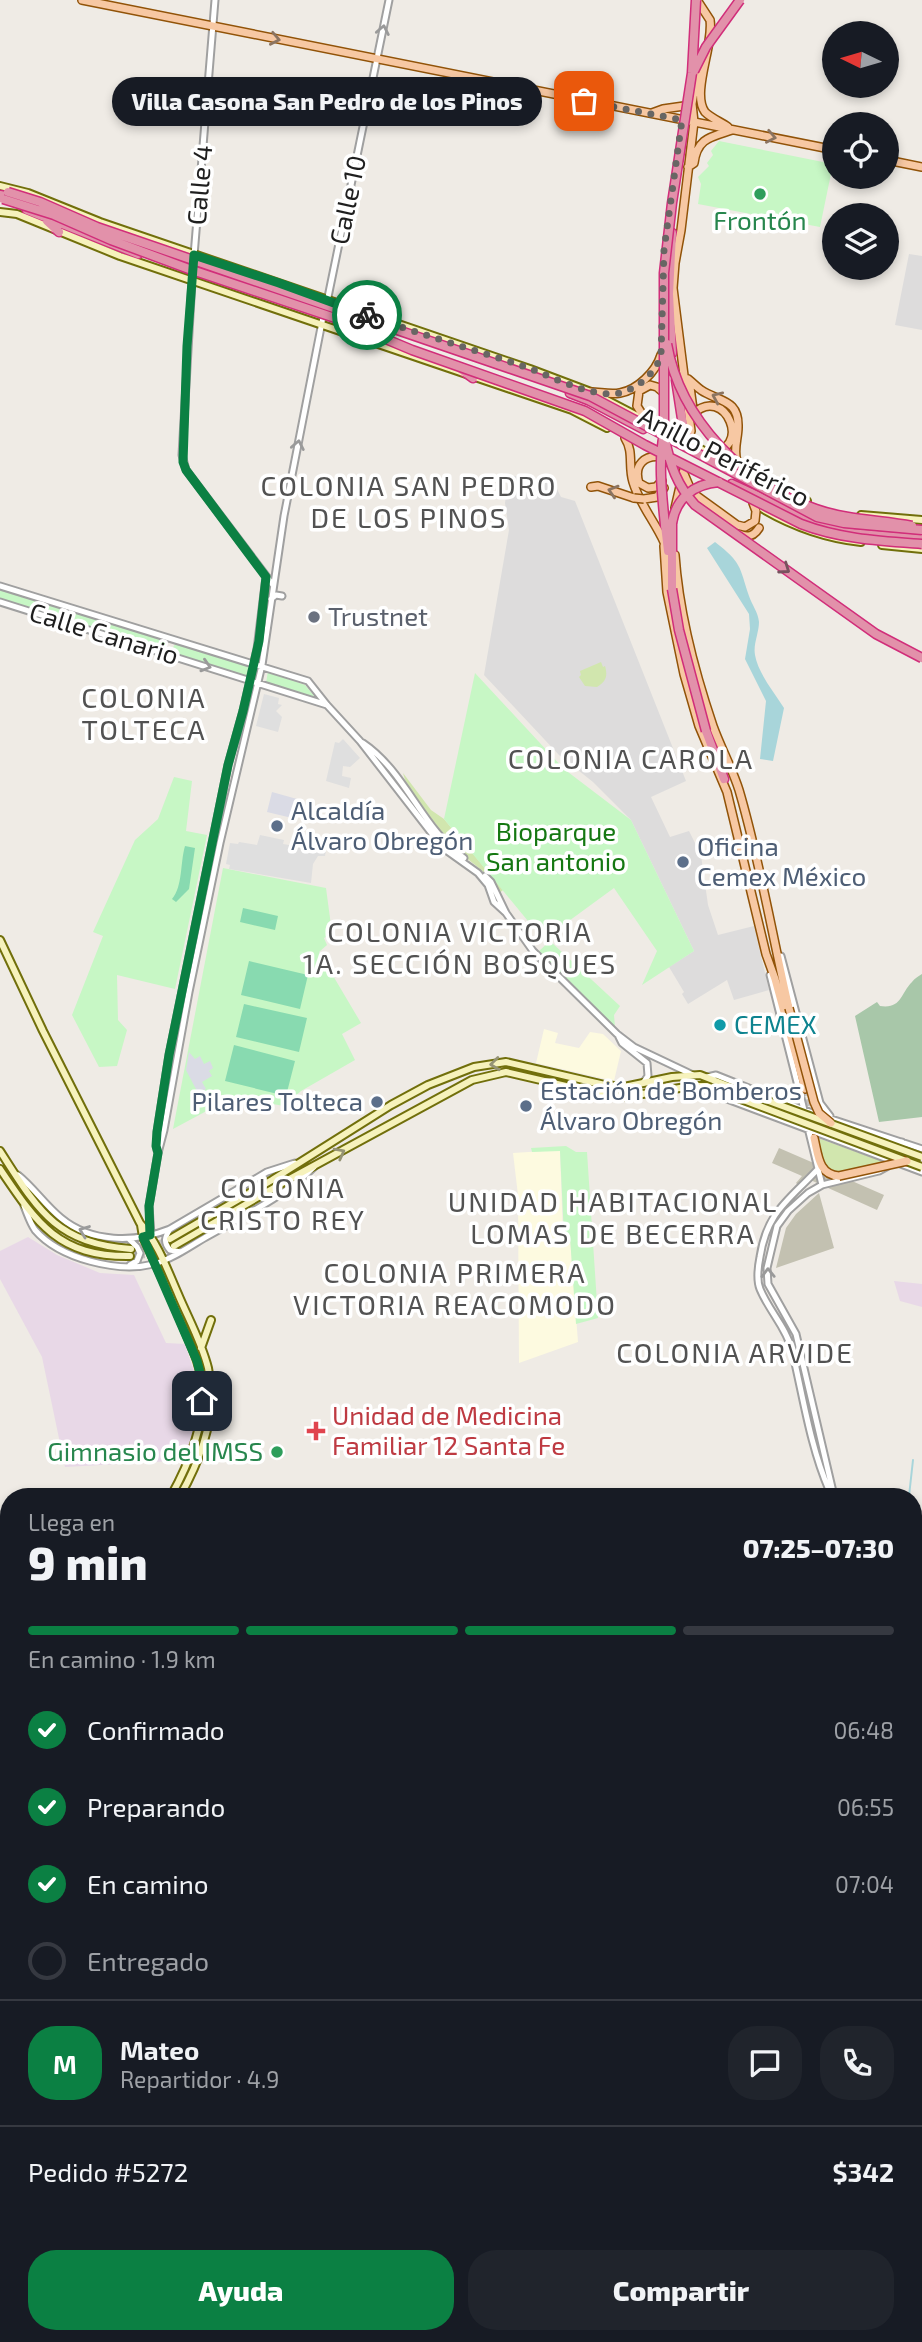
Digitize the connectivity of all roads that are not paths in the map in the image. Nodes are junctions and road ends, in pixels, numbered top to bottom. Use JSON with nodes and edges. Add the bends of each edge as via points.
{"nodes":[{"id":1,"x":82,"y":0,"type":"edge"},
{"id":2,"x":215,"y":0,"type":"edge"},
{"id":3,"x":389,"y":0,"type":"edge"},
{"id":4,"x":697,"y":0,"type":"edge"},
{"id":5,"x":740,"y":0,"type":"edge"},
{"id":6,"x":710,"y":20,"type":"junction"},
{"id":7,"x":213,"y":26,"type":"junction"},
{"id":8,"x":709,"y":46,"type":"junction"},
{"id":9,"x":378,"y":60,"type":"junction"},
{"id":10,"x":694,"y":73,"type":"junction"},
{"id":11,"x":688,"y":106,"type":"junction"},
{"id":12,"x":652,"y":114,"type":"junction"},
{"id":13,"x":682,"y":120,"type":"junction"},
{"id":14,"x":695,"y":122,"type":"junction"},
{"id":15,"x":733,"y":130,"type":"junction"},
{"id":16,"x":822,"y":147,"type":"edge"},
{"id":17,"x":899,"y":162,"type":"edge"},
{"id":18,"x":688,"y":167,"type":"junction"},
{"id":19,"x":922,"y":167,"type":"edge"},
{"id":20,"x":0,"y":195,"type":"edge"},
{"id":21,"x":0,"y":212,"type":"edge"},
{"id":22,"x":43,"y":216,"type":"junction"},
{"id":23,"x":672,"y":223,"type":"junction"},
{"id":24,"x":59,"y":232,"type":"junction"},
{"id":25,"x":193,"y":268,"type":"junction"},
{"id":26,"x":321,"y":307,"type":"junction"},
{"id":27,"x":327,"y":318,"type":"junction"},
{"id":28,"x":418,"y":340,"type":"junction"},
{"id":29,"x":445,"y":341,"type":"junction"},
{"id":30,"x":661,"y":355,"type":"junction"},
{"id":31,"x":447,"y":359,"type":"junction"},
{"id":32,"x":682,"y":368,"type":"junction"},
{"id":33,"x":472,"y":378,"type":"junction"},
{"id":34,"x":688,"y":379,"type":"junction"},
{"id":35,"x":591,"y":392,"type":"junction"},
{"id":36,"x":664,"y":393,"type":"junction"},
{"id":37,"x":692,"y":417,"type":"junction"},
{"id":38,"x":647,"y":422,"type":"junction"},
{"id":39,"x":664,"y":428,"type":"junction"},
{"id":40,"x":687,"y":435,"type":"joint"},
{"id":41,"x":625,"y":438,"type":"junction"},
{"id":42,"x":678,"y":447,"type":"junction"},
{"id":43,"x":703,"y":450,"type":"junction"},
{"id":44,"x":663,"y":459,"type":"junction"},
{"id":45,"x":721,"y":464,"type":"junction"},
{"id":46,"x":742,"y":467,"type":"junction"},
{"id":47,"x":665,"y":474,"type":"junction"},
{"id":48,"x":763,"y":481,"type":"junction"},
{"id":49,"x":665,"y":484,"type":"junction"},
{"id":50,"x":591,"y":487,"type":"dead end"},
{"id":51,"x":748,"y":494,"type":"junction"},
{"id":52,"x":737,"y":495,"type":"junction"},
{"id":53,"x":779,"y":495,"type":"junction"},
{"id":54,"x":753,"y":503,"type":"junction"},
{"id":55,"x":675,"y":514,"type":"junction"},
{"id":56,"x":922,"y":520,"type":"edge"},
{"id":57,"x":828,"y":521,"type":"junction"},
{"id":58,"x":760,"y":528,"type":"dead end"},
{"id":59,"x":921,"y":533,"type":"edge"},
{"id":60,"x":738,"y":534,"type":"junction"},
{"id":61,"x":664,"y":542,"type":"junction"},
{"id":62,"x":747,"y":548,"type":"dead end"},
{"id":63,"x":922,"y":549,"type":"edge"},
{"id":64,"x":266,"y":577,"type":"junction"},
{"id":65,"x":273,"y":585,"type":"junction"},
{"id":66,"x":0,"y":586,"type":"edge"},
{"id":67,"x":672,"y":591,"type":"junction"},
{"id":68,"x":282,"y":596,"type":"dead end"},
{"id":69,"x":271,"y":599,"type":"junction"},
{"id":70,"x":0,"y":602,"type":"edge"},
{"id":71,"x":922,"y":658,"type":"edge"},
{"id":72,"x":254,"y":663,"type":"junction"},
{"id":73,"x":262,"y":665,"type":"junction"},
{"id":74,"x":251,"y":680,"type":"junction"},
{"id":75,"x":259,"y":682,"type":"junction"},
{"id":76,"x":327,"y":705,"type":"junction"},
{"id":77,"x":724,"y":779,"type":"junction"},
{"id":78,"x":0,"y":940,"type":"edge"},
{"id":79,"x":777,"y":945,"type":"junction"},
{"id":80,"x":617,"y":1034,"type":"junction"},
{"id":81,"x":525,"y":1067,"type":"junction"},
{"id":82,"x":693,"y":1075,"type":"junction"},
{"id":83,"x":523,"y":1076,"type":"junction"},
{"id":84,"x":705,"y":1077,"type":"junction"},
{"id":85,"x":815,"y":1084,"type":"junction"},
{"id":86,"x":639,"y":1086,"type":"junction"},
{"id":87,"x":692,"y":1086,"type":"junction"},
{"id":88,"x":802,"y":1088,"type":"junction"},
{"id":89,"x":740,"y":1094,"type":"junction"},
{"id":90,"x":804,"y":1110,"type":"junction"},
{"id":91,"x":832,"y":1121,"type":"junction"},
{"id":92,"x":859,"y":1127,"type":"junction"},
{"id":93,"x":877,"y":1132,"type":"junction"},
{"id":94,"x":811,"y":1134,"type":"junction"},
{"id":95,"x":902,"y":1142,"type":"junction"},
{"id":96,"x":158,"y":1147,"type":"junction"},
{"id":97,"x":922,"y":1149,"type":"edge"},
{"id":98,"x":0,"y":1151,"type":"edge"},
{"id":99,"x":871,"y":1153,"type":"junction"},
{"id":100,"x":922,"y":1157,"type":"edge"},
{"id":101,"x":893,"y":1161,"type":"junction"},
{"id":102,"x":907,"y":1161,"type":"junction"},
{"id":103,"x":296,"y":1164,"type":"junction"},
{"id":104,"x":922,"y":1165,"type":"edge"},
{"id":105,"x":314,"y":1167,"type":"junction"},
{"id":106,"x":0,"y":1169,"type":"edge"},
{"id":107,"x":914,"y":1169,"type":"junction"},
{"id":108,"x":817,"y":1170,"type":"junction"},
{"id":109,"x":13,"y":1171,"type":"junction"},
{"id":110,"x":922,"y":1172,"type":"edge"},
{"id":111,"x":822,"y":1185,"type":"junction"},
{"id":112,"x":23,"y":1203,"type":"junction"},
{"id":113,"x":170,"y":1229,"type":"junction"},
{"id":114,"x":147,"y":1236,"type":"junction"},
{"id":115,"x":130,"y":1239,"type":"junction"},
{"id":116,"x":170,"y":1239,"type":"tunnel mouth"},
{"id":117,"x":174,"y":1246,"type":"tunnel mouth"},
{"id":118,"x":181,"y":1252,"type":"junction"},
{"id":119,"x":163,"y":1261,"type":"junction"},
{"id":120,"x":156,"y":1264,"type":"junction"},
{"id":121,"x":127,"y":1266,"type":"junction"},
{"id":122,"x":773,"y":1292,"type":"junction"},
{"id":123,"x":764,"y":1296,"type":"junction"},
{"id":124,"x":211,"y":1320,"type":"dead end"},
{"id":125,"x":201,"y":1348,"type":"junction"},
{"id":126,"x":205,"y":1414,"type":"junction"},
{"id":127,"x":176,"y":1488,"type":"edge"},
{"id":128,"x":184,"y":1488,"type":"edge"},
{"id":129,"x":829,"y":1488,"type":"edge"},
{"id":130,"x":830,"y":1488,"type":"edge"}],
"edges":[{"from":1,"to":7,"type":"main road"},
{"from":2,"to":7,"type":"street","name":"Calle 4"},
{"from":9,"to":3,"type":"street","name":"Calle 10","one_way":true},
{"from":4,"to":6,"type":"main road"},
{"from":4,"to":10,"type":"highway","bridge":true},
{"from":4,"to":11,"type":"main road"},
{"from":4,"to":39,"type":"highway","bridge":true,"via":[[692,74],[664,272]]},
{"from":5,"to":6,"type":"main road","via":[[725,17]]},
{"from":5,"to":8,"type":"main road"},
{"from":5,"to":10,"type":"highway","bridge":true,"via":[[706,47]]},
{"from":6,"to":8,"type":"main road"},
{"from":7,"to":9,"type":"main road","one_way":true},
{"from":7,"to":25,"type":"street","name":"Calle 4"},
{"from":8,"to":11,"type":"main road","via":[[699,63]]},
{"from":8,"to":15,"type":"main road","via":[[702,105],[710,117]]},
{"from":9,"to":12,"type":"main road"},
{"from":9,"to":26,"type":"street","name":"Calle 10"},
{"from":10,"to":23,"type":"highway","bridge":true},
{"from":11,"to":12,"type":"main road"},
{"from":11,"to":13,"type":"main road"},
{"from":11,"to":14,"type":"main road"},
{"from":12,"to":13,"type":"main road"},
{"from":13,"to":14,"type":"main road"},
{"from":13,"to":30,"type":"main road","via":[[664,250]]},
{"from":14,"to":15,"type":"main road"},
{"from":14,"to":18,"type":"main road"},
{"from":15,"to":16,"type":"main road","one_way":true},
{"from":15,"to":18,"type":"main road","via":[[702,143]]},
{"from":17,"to":19,"type":"main road"},
{"from":18,"to":32,"type":"main road","via":[[674,276]]},
{"from":20,"to":22,"type":"highway","name":"Anillo Periférico"},
{"from":20,"to":25,"type":"highway","name":"Anillo Periférico","via":[[33,202]]},
{"from":20,"to":45,"type":"highway","bridge":true,"via":[[8,191],[97,227],[590,396]]},
{"from":20,"to":59,"type":"highway","bridge":true,"via":[[189,269],[585,411],[822,532],[848,537]]},
{"from":21,"to":24,"type":"main road","via":[[17,214]]},
{"from":22,"to":24,"type":"highway"},
{"from":22,"to":25,"type":"highway","name":"Anillo Periférico","via":[[95,238]]},
{"from":23,"to":40,"type":"highway","bridge":true,"via":[[670,339]]},
{"from":23,"to":48,"type":"highway","bridge":true,"via":[[666,294],[667,339],[675,376],[712,437]]},
{"from":24,"to":25,"type":"main road","via":[[120,256]]},
{"from":25,"to":26,"type":"highway","name":"Anillo Periférico"},
{"from":25,"to":26,"type":"main road"},
{"from":25,"to":27,"type":"main road"},
{"from":25,"to":64,"type":"street","name":"Calle 4","via":[[182,456],[186,470]]},
{"from":26,"to":27,"type":"highway","name":"Anillo Periférico","bridge":true},
{"from":26,"to":27,"type":"street","name":"Calle 10"},
{"from":26,"to":29,"type":"main road"},
{"from":27,"to":28,"type":"highway","name":"Anillo Periférico"},
{"from":27,"to":31,"type":"highway","name":"Anillo Periférico"},
{"from":27,"to":33,"type":"main road"},
{"from":65,"to":27,"type":"street","name":"Calle 10","one_way":true},
{"from":28,"to":29,"type":"highway"},
{"from":28,"to":42,"type":"highway","name":"Anillo Periférico","via":[[588,400]]},
{"from":29,"to":35,"type":"main road"},
{"from":30,"to":35,"type":"main road","via":[[653,372],[628,391]]},
{"from":30,"to":36,"type":"main road"},
{"from":31,"to":33,"type":"highway"},
{"from":31,"to":51,"type":"highway","name":"Anillo Periférico","via":[[584,408]]},
{"from":32,"to":34,"type":"main road"},
{"from":32,"to":37,"type":"main road"},
{"from":33,"to":41,"type":"main road","via":[[572,410]]},
{"from":34,"to":37,"type":"main road"},
{"from":46,"to":34,"type":"main road","one_way":true,"via":[[735,457],[735,410]]},
{"from":35,"to":38,"type":"main road"},
{"from":36,"to":38,"type":"main road","via":[[650,385],[639,391],[637,406]]},
{"from":36,"to":39,"type":"main road"},
{"from":37,"to":40,"type":"main road"},
{"from":37,"to":43,"type":"main road","via":[[704,407],[712,407],[723,410],[730,419],[732,435],[727,446],[720,452]]},
{"from":38,"to":43,"type":"main road"},
{"from":39,"to":67,"type":"highway","bridge":true,"via":[[663,497]]},
{"from":39,"to":71,"type":"highway","one_way":true,"bridge":true,"via":[[677,482],[695,505],[876,634]]},
{"from":41,"to":44,"type":"main road"},
{"from":41,"to":61,"type":"main road","via":[[631,449],[632,481]]},
{"from":42,"to":43,"type":"highway"},
{"from":42,"to":59,"type":"highway","name":"Anillo Periférico","via":[[771,497],[815,514]]},
{"from":43,"to":46,"type":"main road"},
{"from":44,"to":47,"type":"main road"},
{"from":44,"to":47,"type":"main road","via":[[652,456],[643,460],[637,476],[643,486],[654,488]]},
{"from":44,"to":52,"type":"main road"},
{"from":45,"to":53,"type":"highway","bridge":true},
{"from":45,"to":57,"type":"highway","bridge":true},
{"from":46,"to":56,"type":"main road","via":[[822,508]]},
{"from":47,"to":49,"type":"main road"},
{"from":48,"to":53,"type":"highway","bridge":true},
{"from":48,"to":59,"type":"highway","bridge":true,"via":[[817,510]]},
{"from":49,"to":50,"type":"main road","one_way":true,"bridge":true,"via":[[657,497],[644,499]]},
{"from":49,"to":61,"type":"main road"},
{"from":51,"to":52,"type":"highway"},
{"from":51,"to":59,"type":"highway","name":"Anillo Periférico","via":[[810,524],[853,533]]},
{"from":52,"to":54,"type":"main road"},
{"from":53,"to":57,"type":"highway","bridge":true},
{"from":54,"to":55,"type":"main road","via":[[755,521],[739,526],[697,496],[684,469]]},
{"from":54,"to":63,"type":"main road","via":[[824,536]]},
{"from":55,"to":60,"type":"main road","via":[[691,501]]},
{"from":55,"to":67,"type":"main road"},
{"from":57,"to":59,"type":"highway","bridge":true},
{"from":57,"to":67,"type":"highway","bridge":true,"via":[[811,522],[732,484],[698,486],[681,500],[673,515]]},
{"from":58,"to":60,"type":"main road","via":[[749,536]]},
{"from":60,"to":62,"type":"main road"},
{"from":61,"to":67,"type":"main road"},
{"from":64,"to":65,"type":"street"},
{"from":64,"to":72,"type":"street"},
{"from":65,"to":69,"type":"street"},
{"from":66,"to":72,"type":"street","name":"Calle Canario"},
{"from":67,"to":77,"type":"highway","bridge":true,"via":[[706,731]]},
{"from":67,"to":77,"type":"main road","via":[[678,647],[699,726]]},
{"from":67,"to":79,"type":"main road","via":[[714,727],[739,790]]},
{"from":68,"to":69,"type":"street"},
{"from":69,"to":73,"type":"street"},
{"from":70,"to":74,"type":"street","name":"Calle Canario","one_way":true},
{"from":72,"to":73,"type":"street","name":"Calle Canario"},
{"from":72,"to":74,"type":"street"},
{"from":73,"to":75,"type":"street"},
{"from":73,"to":76,"type":"street","name":"Calle Canario","via":[[308,681]]},
{"from":74,"to":75,"type":"street","name":"Calle Canario"},
{"from":74,"to":96,"type":"street","via":[[228,765],[169,1055]]},
{"from":75,"to":76,"type":"street","name":"Calle Canario"},
{"from":75,"to":96,"type":"street","via":[[217,856]]},
{"from":76,"to":80,"type":"street","via":[[390,770],[447,845],[487,878],[533,951]]},
{"from":77,"to":88,"type":"main road"},
{"from":78,"to":114,"type":"main road"},
{"from":79,"to":85,"type":"street"},
{"from":79,"to":91,"type":"main road","bridge":true,"via":[[814,1102],[819,1113]]},
{"from":80,"to":82,"type":"street"},
{"from":80,"to":86,"type":"street","via":[[622,1044],[647,1063],[648,1076]]},
{"from":81,"to":83,"type":"main road"},
{"from":81,"to":86,"type":"main road","via":[[605,1085]]},
{"from":81,"to":103,"type":"main road","one_way":true,"via":[[499,1062],[446,1077]]},
{"from":82,"to":84,"type":"main road"},
{"from":82,"to":86,"type":"main road"},
{"from":83,"to":87,"type":"main road","via":[[624,1097]]},
{"from":105,"to":83,"type":"main road","one_way":true,"via":[[472,1080],[506,1072]]},
{"from":84,"to":89,"type":"main road"},
{"from":84,"to":90,"type":"street","via":[[716,1076]]},
{"from":85,"to":88,"type":"street","via":[[809,1090]]},
{"from":85,"to":91,"type":"street"},
{"from":87,"to":89,"type":"main road"},
{"from":87,"to":94,"type":"street"},
{"from":88,"to":90,"type":"street"},
{"from":89,"to":91,"type":"main road","bridge":true},
{"from":89,"to":102,"type":"main road","bridge":true},
{"from":90,"to":91,"type":"street"},
{"from":90,"to":94,"type":"street"},
{"from":91,"to":92,"type":"street"},
{"from":91,"to":100,"type":"main road","bridge":true},
{"from":92,"to":93,"type":"street"},
{"from":92,"to":94,"type":"street","via":[[845,1130],[818,1124]]},
{"from":93,"to":95,"type":"street"},
{"from":93,"to":99,"type":"street","via":[[878,1143]]},
{"from":94,"to":99,"type":"street"},
{"from":94,"to":102,"type":"main road","bridge":true,"via":[[822,1167],[829,1174],[839,1176]]},
{"from":94,"to":108,"type":"street"},
{"from":95,"to":97,"type":"street"},
{"from":95,"to":101,"type":"street"},
{"from":96,"to":114,"type":"street"},
{"from":98,"to":109,"type":"main road"},
{"from":99,"to":101,"type":"street"},
{"from":101,"to":107,"type":"street"},
{"from":101,"to":111,"type":"street","via":[[879,1171]]},
{"from":102,"to":104,"type":"main road","bridge":true},
{"from":103,"to":113,"type":"street","via":[[268,1172]]},
{"from":103,"to":116,"type":"main road"},
{"from":104,"to":107,"type":"street"},
{"from":105,"to":117,"type":"main road"},
{"from":105,"to":118,"type":"street","via":[[299,1181]]},
{"from":106,"to":112,"type":"main road"},
{"from":107,"to":110,"type":"street"},
{"from":108,"to":111,"type":"street"},
{"from":108,"to":123,"type":"street","via":[[770,1222],[758,1266]]},
{"from":109,"to":112,"type":"main road","via":[[42,1212],[71,1236],[131,1253],[110,1256],[62,1241]]},
{"from":115,"to":109,"type":"street","one_way":true,"via":[[76,1229]]},
{"from":122,"to":111,"type":"street","one_way":true,"via":[[767,1268],[777,1226],[788,1211]]},
{"from":112,"to":121,"type":"street","via":[[34,1228],[69,1255]]},
{"from":113,"to":114,"type":"street"},
{"from":113,"to":118,"type":"street","via":[[166,1245]]},
{"from":114,"to":115,"type":"street"},
{"from":114,"to":119,"type":"main road"},
{"from":114,"to":120,"type":"main road"},
{"from":115,"to":121,"type":"street","via":[[140,1255]]},
{"from":118,"to":119,"type":"street"},
{"from":119,"to":120,"type":"street"},
{"from":119,"to":125,"type":"main road"},
{"from":120,"to":121,"type":"street"},
{"from":120,"to":126,"type":"main road","via":[[200,1369]]},
{"from":122,"to":123,"type":"street"},
{"from":122,"to":130,"type":"street","via":[[796,1334]]},
{"from":123,"to":129,"type":"street","via":[[789,1338]]},
{"from":124,"to":125,"type":"main road"},
{"from":125,"to":126,"type":"main road","via":[[211,1384]]},
{"from":126,"to":127,"type":"main road"},
{"from":126,"to":128,"type":"main road","via":[[200,1452]]}]}
